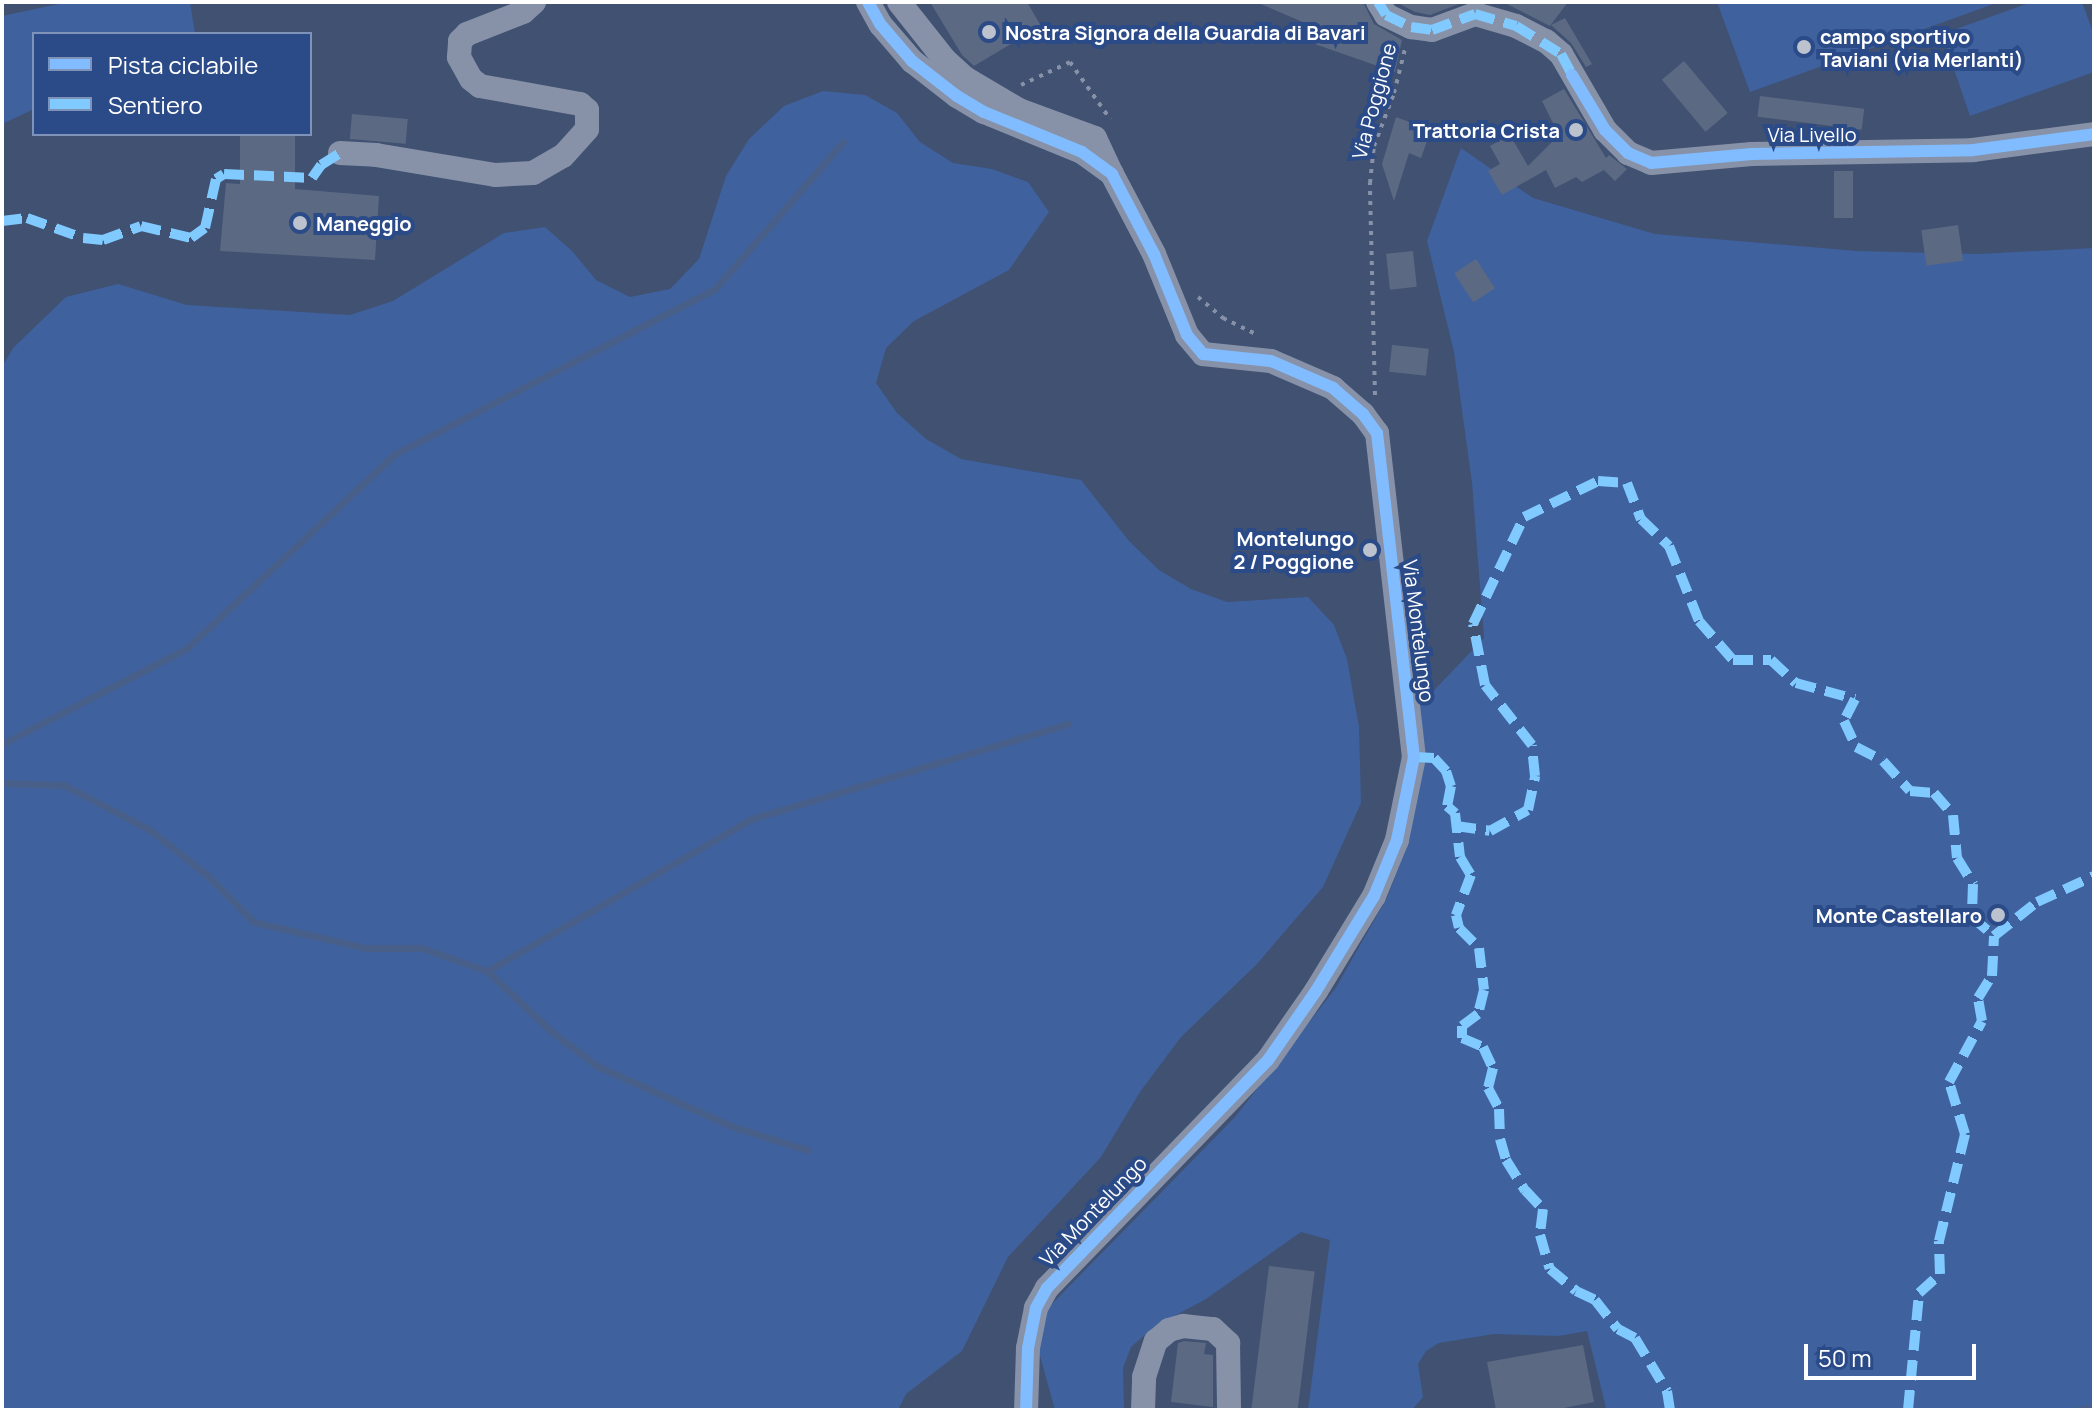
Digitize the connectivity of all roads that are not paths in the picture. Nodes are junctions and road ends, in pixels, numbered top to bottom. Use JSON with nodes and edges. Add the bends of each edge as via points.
{"nodes":[{"id":1,"x":534,"y":2,"type":"edge"},
{"id":2,"x":868,"y":2,"type":"edge"},
{"id":3,"x":899,"y":2,"type":"edge"},
{"id":4,"x":1378,"y":2,"type":"edge"},
{"id":5,"x":2094,"y":134,"type":"edge"},
{"id":6,"x":340,"y":153,"type":"dead end"},
{"id":7,"x":1112,"y":174,"type":"junction"},
{"id":8,"x":1026,"y":1410,"type":"edge"},
{"id":9,"x":1143,"y":1410,"type":"edge"},
{"id":10,"x":1229,"y":1410,"type":"edge"}],
"edges":[{"from":1,"to":6,"type":"street","via":[[523,12],[467,34],[460,41],[459,57],[480,86],[580,104],[587,110],[587,129],[563,156],[533,173],[495,175]]},
{"from":2,"to":7,"type":"street","name":"Via Montelungo","via":[[912,61],[957,96],[1082,152]]},
{"from":3,"to":7,"type":"street","via":[[965,78],[1019,110],[1095,138]]},
{"from":4,"to":5,"type":"street","name":"Via Livello","via":[[1386,15],[1411,27],[1432,30],[1464,16],[1490,16],[1546,41],[1561,54],[1605,130],[1628,153],[1651,163],[1752,154],[1973,150]]},
{"from":7,"to":8,"type":"street","name":"Via Montelungo","via":[[1154,254],[1187,335],[1203,354],[1271,361],[1333,388],[1377,433],[1414,757],[1397,840],[1374,896],[1284,1037],[1268,1060],[1047,1288],[1036,1308],[1028,1348]]},
{"from":9,"to":10,"type":"street","via":[[1144,1377],[1156,1341],[1183,1326],[1213,1329],[1228,1343]]}]}
